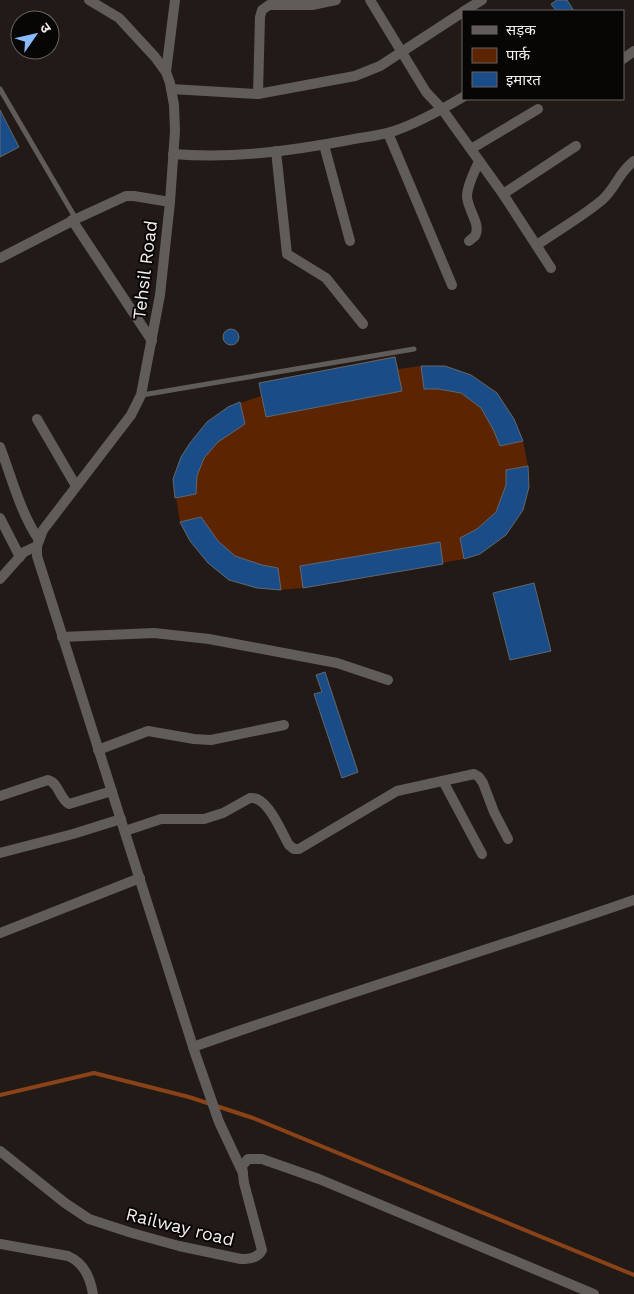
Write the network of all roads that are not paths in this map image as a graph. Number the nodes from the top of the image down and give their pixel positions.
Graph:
1 (89, 0) edge
2 (174, 0) edge
3 (336, 0) edge
4 (482, 0) edge
5 (373, 1) edge
6 (466, 10) edge
7 (462, 13) edge
8 (402, 50) junction
9 (166, 72) junction
10 (171, 89) junction
11 (0, 90) edge
12 (258, 94) junction
13 (462, 98) edge
14 (442, 109) junction
15 (538, 109) dead end
16 (388, 133) junction
17 (324, 145) junction
18 (576, 146) dead end
19 (471, 149) junction
20 (276, 151) junction
21 (173, 154) junction
22 (479, 161) junction
23 (634, 161) edge
24 (503, 194) junction
25 (170, 202) junction
26 (74, 220) junction
27 (350, 241) dead end
28 (469, 241) dead end
29 (537, 245) junction
30 (0, 258) edge
31 (551, 268) dead end
32 (452, 285) dead end
33 (363, 324) dead end
34 (152, 341) junction
35 (414, 349) dead end
36 (141, 395) junction
37 (37, 419) dead end
38 (0, 447) edge
39 (76, 486) junction
40 (0, 518) edge
41 (38, 543) junction
42 (20, 557) junction
43 (0, 579) edge
44 (62, 637) junction
45 (388, 680) dead end
46 (284, 725) dead end
47 (98, 750) junction
48 (443, 781) junction
49 (112, 791) junction
50 (0, 796) edge
51 (121, 820) junction
52 (124, 831) junction
53 (508, 839) dead end
54 (0, 853) edge
55 (482, 854) dead end
56 (140, 878) junction
57 (634, 900) edge
58 (0, 933) edge
59 (194, 1050) junction
60 (0, 1151) edge
61 (242, 1173) junction
62 (0, 1244) edge
63 (93, 1294) edge
64 (594, 1294) edge

1 - 9 street, Tehsil Road
2 - 9 street
3 - 12 street
4 - 6 street
5 - 8 street
7 - 8 street
8 - 12 street
8 - 14 street
9 - 10 street, Tehsil Road
10 - 12 street
10 - 21 street, Tehsil Road
11 - 26 lane
13 - 14 street
14 - 16 street
14 - 19 street
15 - 19 street
16 - 17 street
16 - 32 street
17 - 20 street
17 - 27 street
18 - 24 street
19 - 22 street
20 - 21 street
20 - 33 street
21 - 25 street, Tehsil Road
22 - 24 street
22 - 28 street
23 - 29 street
24 - 29 street
25 - 26 street
25 - 34 street, Tehsil Road
26 - 30 street
26 - 34 street
29 - 31 street
34 - 36 street, Tehsil Road
35 - 36 lane
36 - 39 street, Tehsil Road
37 - 39 street
38 - 41 street
39 - 41 street, Tehsil Road
40 - 42 street
41 - 42 street
41 - 44 street
42 - 43 street
44 - 45 street
44 - 47 street
46 - 47 street
47 - 49 street
48 - 52 street
48 - 53 street
48 - 55 street
49 - 50 street
49 - 51 street
51 - 52 street
51 - 54 street
52 - 56 street
56 - 58 street
56 - 59 street
57 - 59 street
59 - 61 street
60 - 61 street, Railway road
61 - 64 street
62 - 63 street

